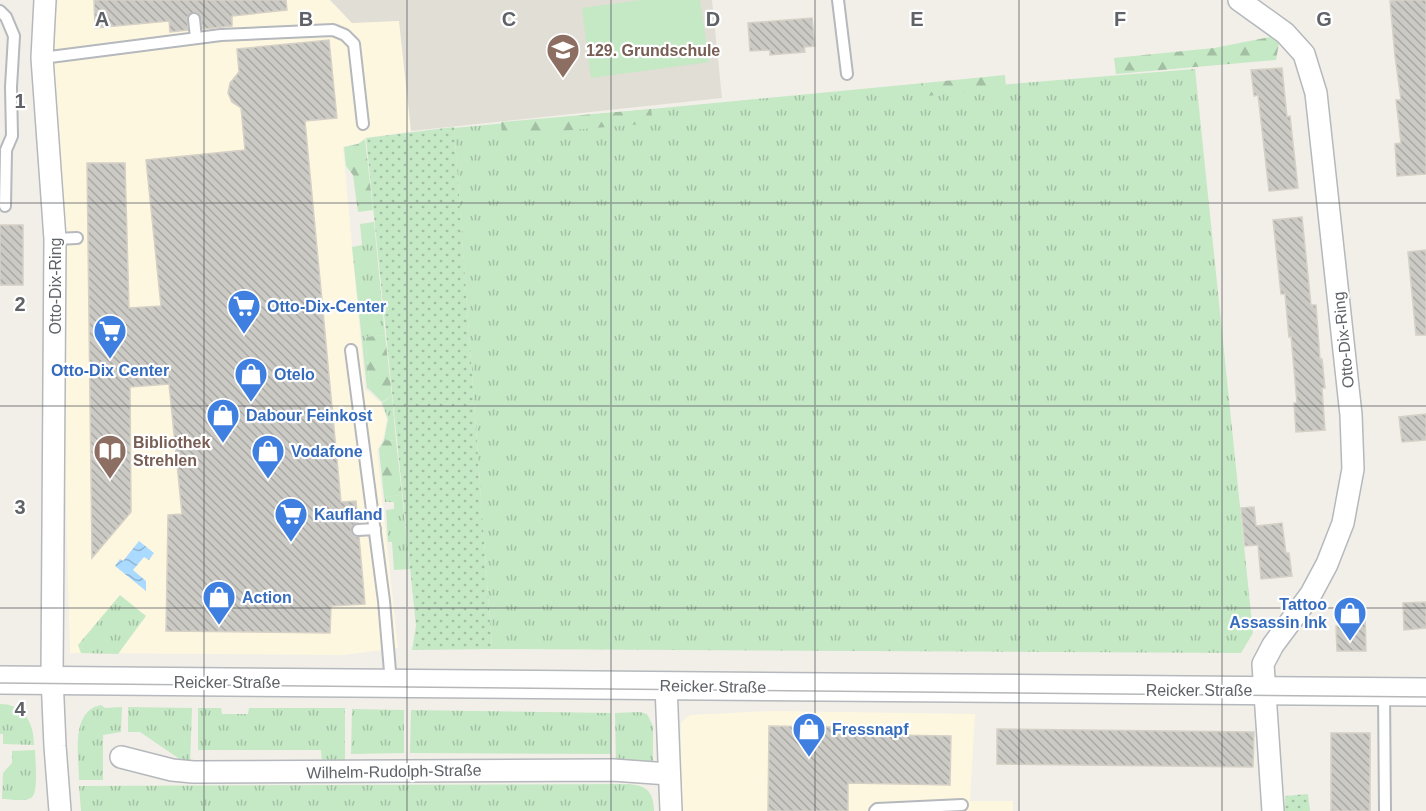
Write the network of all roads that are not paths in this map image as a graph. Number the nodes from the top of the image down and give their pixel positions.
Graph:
1 (45, 0) edge
2 (838, 0) edge
3 (1239, 0) edge
4 (0, 11) edge
5 (194, 19) dead end
6 (196, 38) junction
7 (42, 58) junction
8 (847, 74) dead end
9 (363, 124) dead end
10 (5, 206) dead end
11 (77, 238) dead end
12 (55, 239) junction
13 (351, 350) dead end
14 (375, 529) junction
15 (358, 530) dead end
16 (0, 680) edge
17 (52, 681) junction
18 (391, 683) junction
19 (666, 685) junction
20 (1265, 690) junction
21 (1384, 691) junction
22 (1426, 692) edge
23 (121, 757) dead end
24 (669, 774) junction
25 (962, 805) dead end
26 (60, 811) edge
27 (671, 811) edge
28 (875, 811) edge
29 (1272, 811) edge
30 (1384, 811) edge

1 - 7 street, Otto-Dix-Ring
2 - 8 lane
3 - 20 street, Otto-Dix-Ring
4 - 10 lane
5 - 6 lane
6 - 7 lane
6 - 9 lane
7 - 12 street, Otto-Dix-Ring
11 - 12 lane
12 - 17 street, Otto-Dix-Ring
13 - 14 lane
14 - 15 lane
14 - 18 lane
16 - 17 street, Reicker Straße
17 - 18 street, Reicker Straße
17 - 26 street, Otto-Dix-Ring
18 - 19 street, Reicker Straße
19 - 20 street, Reicker Straße
19 - 24 street
20 - 21 street, Reicker Straße
20 - 29 street, Otto-Dix-Ring
21 - 22 street, Reicker Straße
21 - 30 lane
23 - 24 street, Wilhelm-Rudolph-Straße
24 - 27 street
25 - 28 lane

